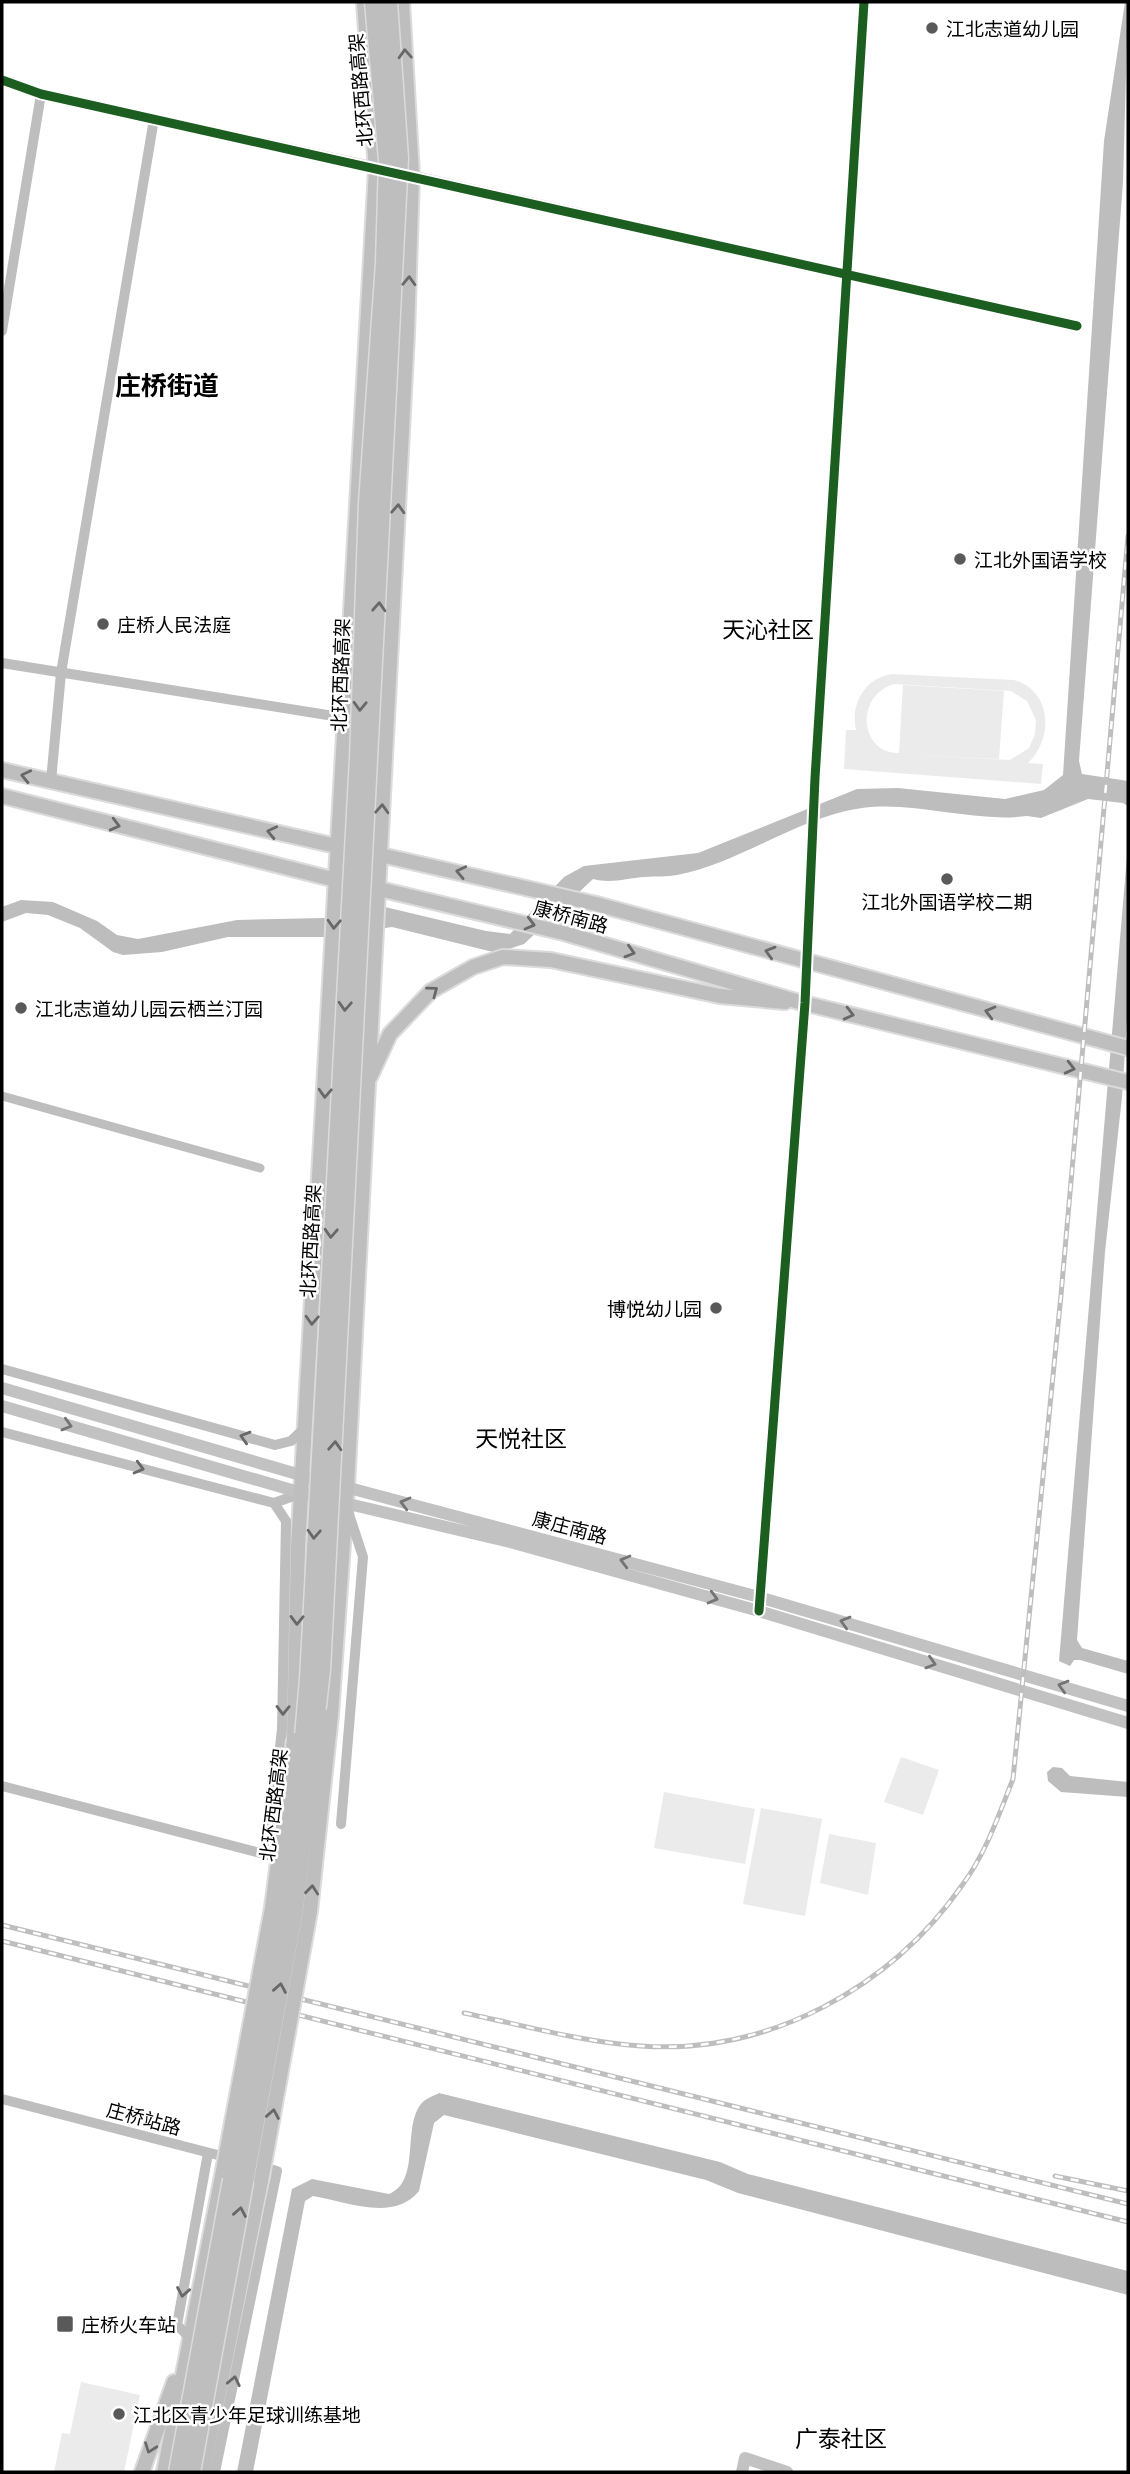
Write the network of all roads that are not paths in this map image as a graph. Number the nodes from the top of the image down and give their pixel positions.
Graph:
1 (364, 2) edge
2 (373, 2) edge
3 (389, 2) edge
4 (402, 2) edge
5 (864, 2) edge
6 (2, 80) edge
7 (41, 94) junction
8 (154, 119) junction
9 (376, 167) junction
10 (412, 175) junction
11 (846, 274) junction
12 (1077, 326) dead end
13 (2, 331) edge
14 (2, 663) edge
15 (61, 673) junction
16 (345, 718) junction
17 (2, 770) edge
18 (51, 781) junction
19 (2, 796) edge
20 (338, 847) junction
21 (379, 854) junction
22 (337, 881) junction
23 (377, 895) junction
24 (805, 962) junction
25 (802, 1002) junction
26 (1128, 1048) edge
27 (1128, 1082) edge
28 (367, 1085) junction
29 (2, 1096) edge
30 (260, 1168) dead end
31 (2, 1369) edge
32 (2, 1388) edge
33 (2, 1406) edge
34 (306, 1427) junction
35 (2, 1432) edge
36 (304, 1476) junction
37 (346, 1488) junction
38 (302, 1493) junction
39 (274, 1503) junction
40 (345, 1503) junction
41 (760, 1597) junction
42 (759, 1611) junction
43 (1128, 1706) edge
44 (1128, 1723) edge
45 (2, 1786) edge
46 (341, 1824) dead end
47 (2, 2099) edge
48 (208, 2152) junction
49 (190, 2338) junction
50 (761, 2468) edge
51 (142, 2472) edge
52 (164, 2472) edge
53 (177, 2472) edge
54 (192, 2472) edge
55 (203, 2472) edge
56 (215, 2472) edge
57 (742, 2472) edge
58 (787, 2472) edge

1 - 9 main road
2 -> 53 highway, 北环西路高架, bridge
54 -> 3 highway, 北环西路高架, bridge
10 -> 4 main road
5 - 11 street
6 - 7 street
7 - 8 street
7 - 13 street
8 - 9 street
8 - 15 street
9 - 10 street
9 - 16 main road
10 - 11 street
21 -> 10 main road
11 - 12 street
11 - 24 street
14 - 15 street
15 - 16 street
15 - 18 street
16 - 20 main road
18 -> 17 main road, 康桥南路
20 -> 18 main road, 康桥南路
19 -> 22 main road, 康桥南路
20 - 21 main road, 康桥南路
20 - 22 main road
21 - 23 main road
24 -> 21 main road, 康桥南路
22 - 23 main road, 康桥南路
22 -> 34 main road
23 -> 25 main road, 康桥南路
23 - 28 main road
24 - 25 street
26 -> 24 main road, 康桥南路
25 -> 27 main road, 康桥南路
28 -> 25 main road
25 - 41 street
28 - 37 main road
29 - 30 street
34 -> 31 street
32 - 36 main road, 康庄南路
33 -> 38 main road, 康庄南路
34 - 36 main road
35 -> 39 street
36 - 37 main road, 康庄南路
36 - 38 main road
37 - 40 main road
41 -> 37 main road, 康庄南路
38 - 39 street
38 - 40 main road, 康庄南路
38 -> 49 main road, bridge
39 -> 45 street
40 -> 42 main road, 康庄南路
40 - 46 street
55 -> 40 main road, bridge
41 - 42 street
43 -> 41 main road, 康庄南路
42 -> 44 main road, 康庄南路
47 - 48 street, 庄桥站路
48 -> 49 street
56 -> 48 street, 庄桥站路
49 -> 51 main road
49 - 52 main road
50 - 57 main road
50 - 58 main road

